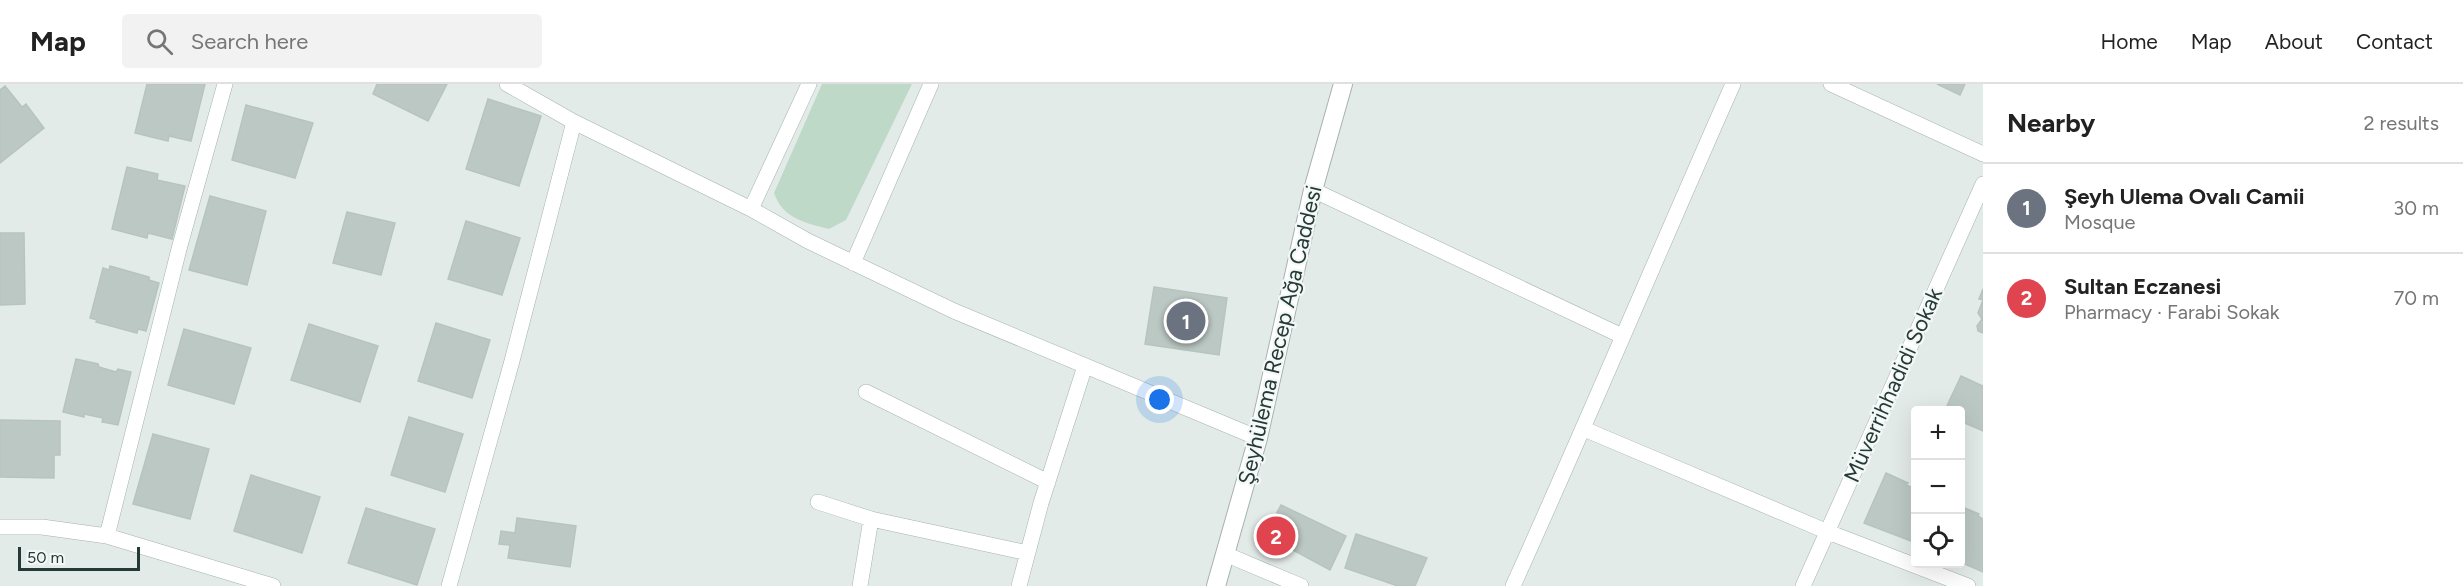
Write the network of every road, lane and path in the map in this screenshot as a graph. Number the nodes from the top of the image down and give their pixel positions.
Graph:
1 (225, 84) edge
2 (507, 84) edge
3 (809, 84) edge
4 (931, 84) edge
5 (1343, 84) edge
6 (1733, 84) edge
7 (1831, 84) edge
8 (574, 122) junction
9 (1983, 154) edge
10 (1983, 184) edge
11 (1313, 190) junction
12 (751, 209) junction
13 (853, 263) junction
14 (1622, 336) junction
15 (1085, 366) junction
16 (866, 392) dead end
17 (1584, 429) junction
18 (1258, 438) junction
19 (1048, 482) junction
20 (818, 502) dead end
21 (871, 519) junction
22 (0, 527) edge
23 (1828, 532) junction
24 (107, 536) junction
25 (1028, 553) junction
26 (1225, 554) junction
27 (273, 586) edge
28 (449, 586) edge
29 (860, 586) edge
30 (1019, 586) edge
31 (1216, 586) edge
32 (1301, 586) edge
33 (1513, 586) edge
34 (1803, 586) edge
35 (1968, 586) edge

1 - 24 street
2 - 8 street
3 - 12 street
4 - 13 street
5 - 11 street, Şeyhülema Recep Ağa Caddesi
6 - 14 street
7 - 9 street
8 - 12 street
8 - 28 street
10 - 23 street, Müverrihhadidi Sokak
11 - 14 street
11 - 18 street, Şeyhülema Recep Ağa Caddesi
12 - 13 street
13 - 15 street
14 - 17 street
15 - 18 street
15 - 19 street
16 - 19 street
17 - 23 street
17 - 33 street
18 - 26 street, Şeyhülema Recep Ağa Caddesi
19 - 25 street
20 - 21 street
21 - 25 street
21 - 29 street
22 - 24 street
23 - 34 street, Müverrihhadidi Sokak
23 - 35 street
24 - 27 street
25 - 30 street
26 - 31 street, Şeyhülema Recep Ağa Caddesi
26 - 32 street

